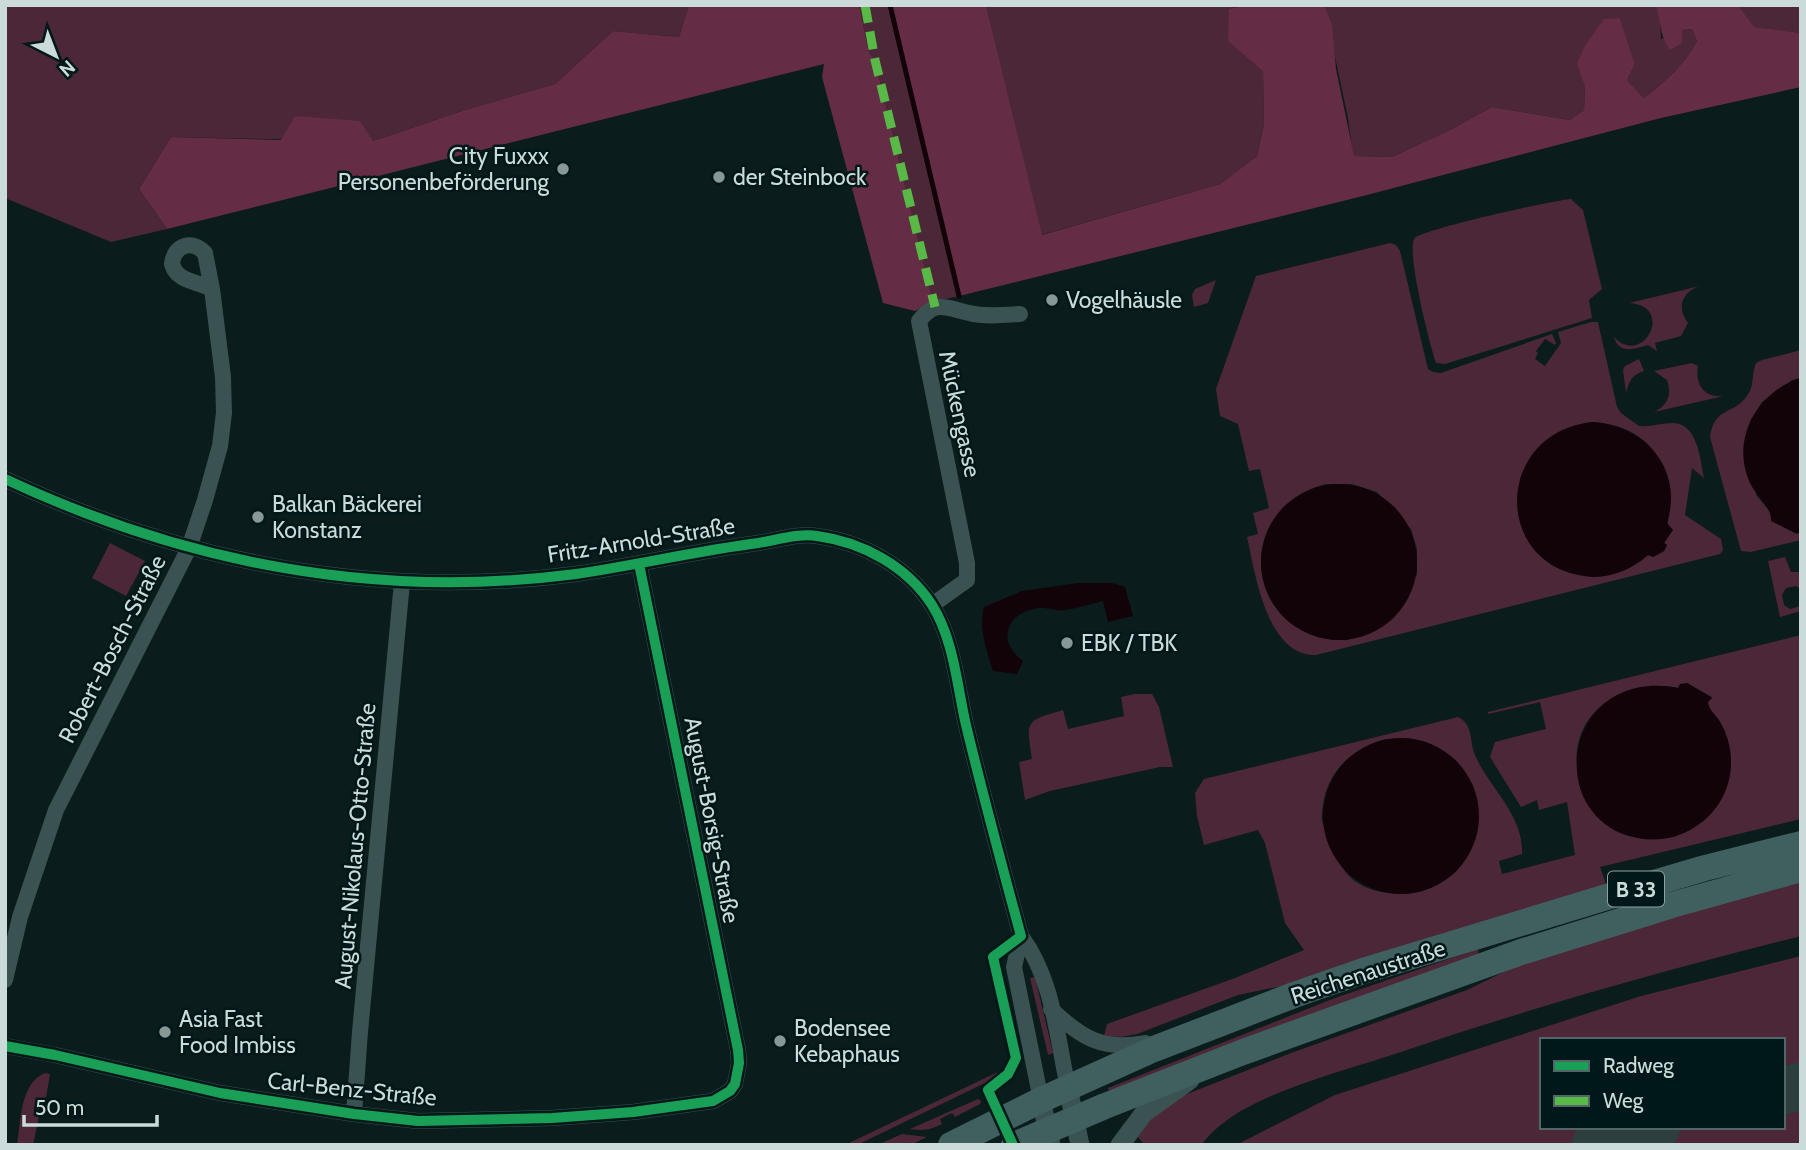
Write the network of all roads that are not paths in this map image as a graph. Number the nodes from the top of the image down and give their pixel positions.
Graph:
1 (212, 289) dead end
2 (1020, 314) dead end
3 (5, 479) edge
4 (189, 548) junction
5 (639, 564) junction
6 (402, 582) junction
7 (932, 605) junction
8 (1801, 844) edge
9 (1801, 869) edge
10 (1021, 936) junction
11 (5, 980) edge
12 (1052, 1009) junction
13 (5, 1046) edge
14 (1154, 1049) junction
15 (1211, 1065) junction
16 (735, 1084) joint
17 (1068, 1088) junction
18 (1041, 1100) junction
19 (354, 1114) junction
20 (1077, 1132) edge
21 (1049, 1137) edge
22 (951, 1145) edge
23 (1014, 1145) edge
24 (1120, 1145) edge

1 - 4 street, Robert-Bosch-Straße
2 - 7 street, Mückengasse
3 - 4 street, Fritz-Arnold-Straße
4 - 6 street, Fritz-Arnold-Straße
4 - 11 street, Robert-Bosch-Straße
5 - 6 street, Fritz-Arnold-Straße
5 - 7 street, Fritz-Arnold-Straße
5 - 16 street, August-Borsig-Straße
6 - 19 street, August-Nikolaus-Otto-Straße
7 - 10 street, Fritz-Arnold-Straße
8 - 14 main road, Reichenaustraße / B 33
9 - 15 main road, Reichenaustraße / B 33
10 - 12 street, Fritz-Arnold-Straße
10 - 18 street, Fritz-Arnold-Straße
12 - 14 street
12 - 17 street, Fritz-Arnold-Straße
13 - 19 street, Carl-Benz-Straße
14 - 17 main road, Reichenaustraße / B 33
15 - 20 main road, Reichenaustraße / B 33
15 - 24 street
16 - 19 street, Carl-Benz-Straße
17 - 18 main road, Reichenaustraße / B 33
17 - 20 street
18 - 21 street
18 - 22 main road, Reichenaustraße / B 33
20 - 21 main road, Reichenaustraße / B 33
21 - 23 main road, Reichenaustraße / B 33

